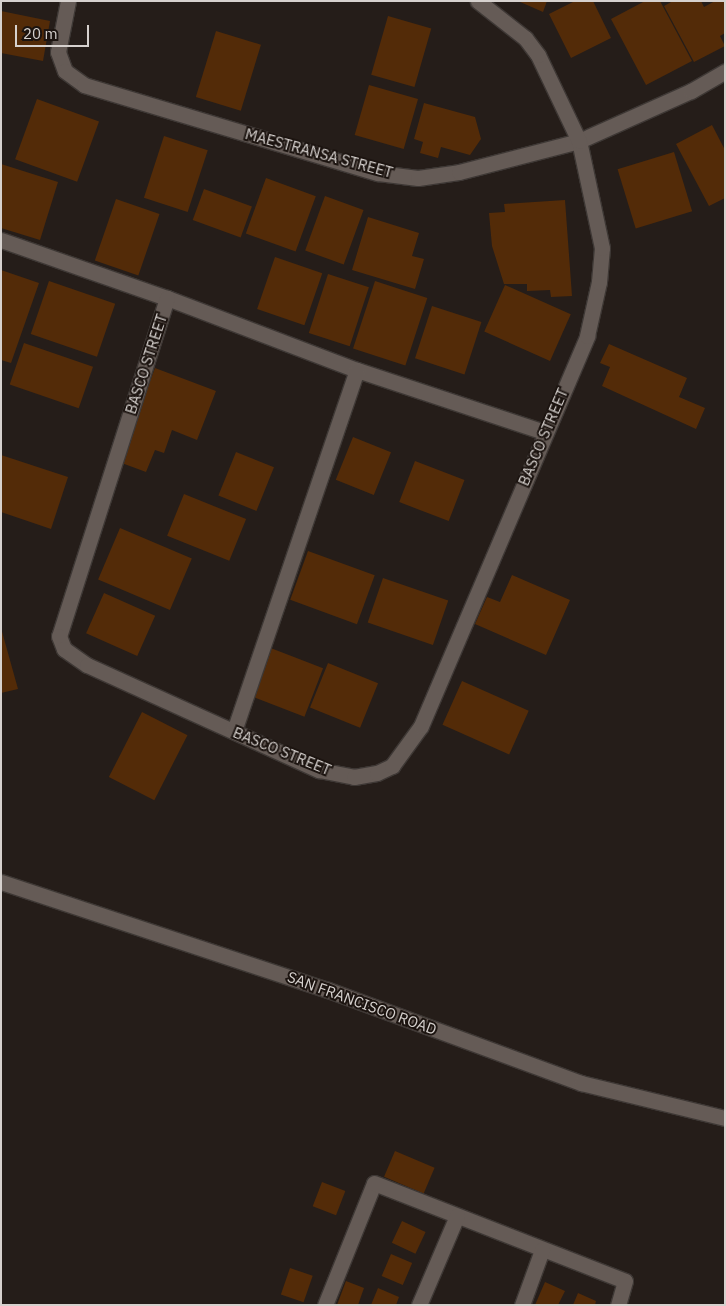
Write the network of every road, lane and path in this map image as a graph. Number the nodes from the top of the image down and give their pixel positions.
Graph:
1 (68, 1) edge
2 (478, 1) edge
3 (725, 71) edge
4 (579, 141) junction
5 (1, 240) edge
6 (167, 298) junction
7 (358, 370) junction
8 (545, 432) junction
9 (234, 732) junction
10 (1, 882) edge
11 (725, 1118) edge
12 (457, 1216) junction
13 (542, 1250) junction
14 (325, 1305) edge
15 (419, 1305) edge
16 (522, 1305) edge
17 (618, 1305) edge

1 - 4 street, MAESTRANSA STREET
2 - 4 street, BASCO STREET
3 - 4 street, MAESTRANSA STREET
4 - 8 street, BASCO STREET
5 - 6 street
6 - 7 street
6 - 9 street, BASCO STREET
7 - 8 street
7 - 9 street
8 - 9 street, BASCO STREET
10 - 11 street, SAN FRANCISCO ROAD
12 - 13 street
12 - 14 street
12 - 15 street
13 - 16 street
13 - 17 street

